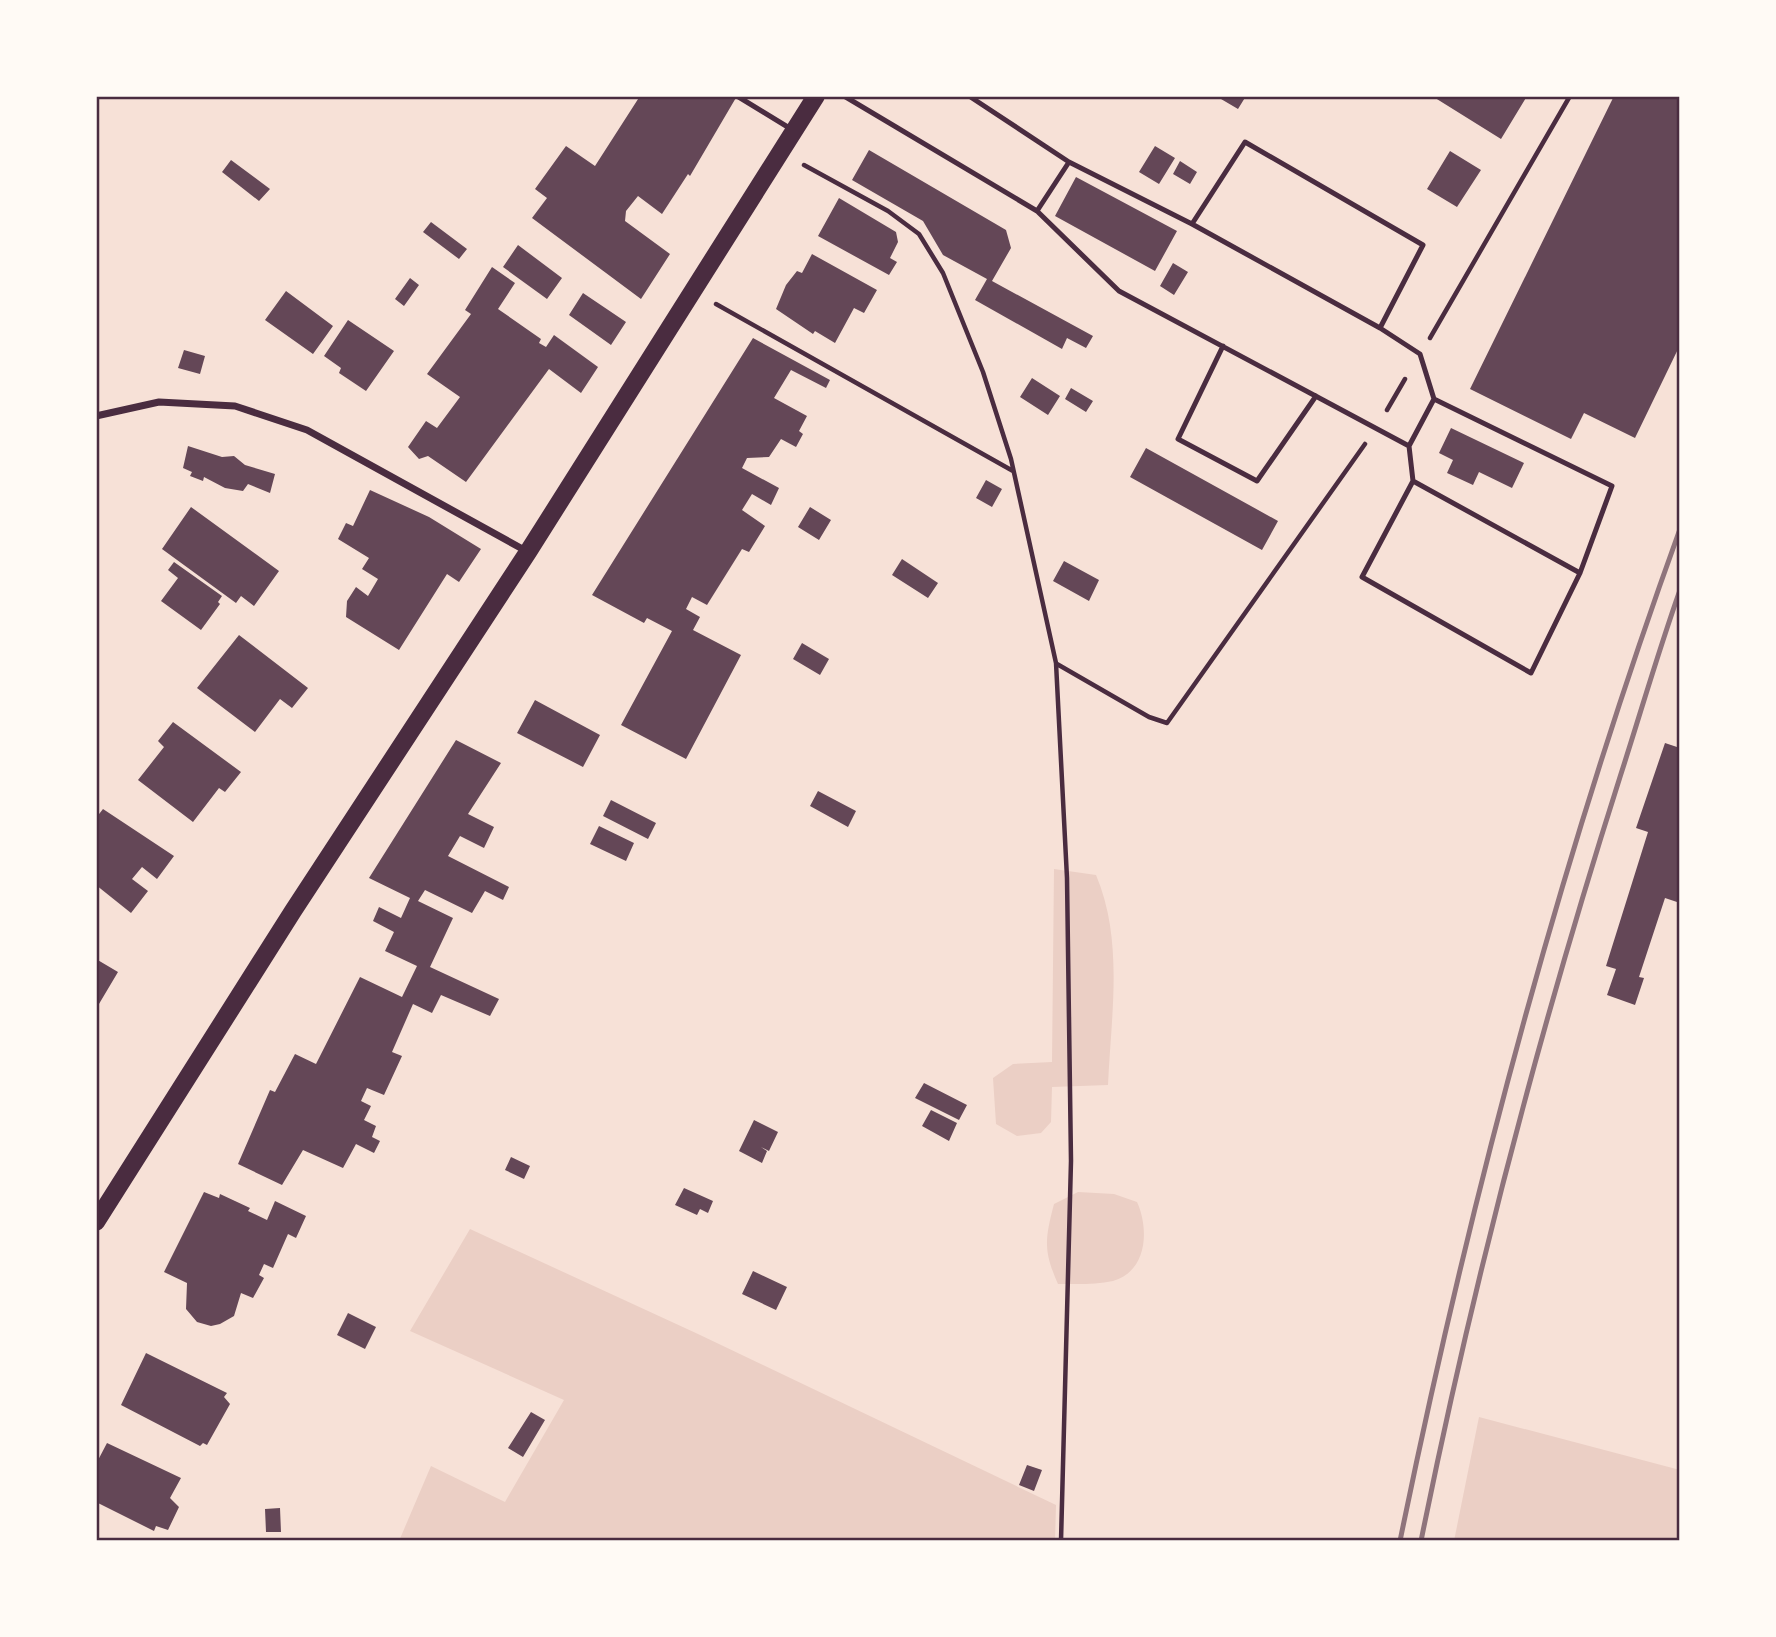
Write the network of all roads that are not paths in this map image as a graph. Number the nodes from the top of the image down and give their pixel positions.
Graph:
1 (737, 96) edge
2 (816, 96) edge
3 (844, 96) edge
4 (969, 96) edge
5 (795, 131) junction
6 (1069, 162) junction
7 (1037, 211) junction
8 (1192, 224) junction
9 (1380, 328) junction
10 (1223, 346) junction
11 (1316, 396) junction
12 (1434, 399) junction
13 (96, 416) edge
14 (1409, 446) junction
15 (1413, 481) junction
16 (528, 552) junction
17 (1580, 573) junction
18 (96, 1222) edge

1 - 5 lane
2 - 5 main road
3 - 7 lane
4 - 6 lane
5 - 16 main road
6 - 7 lane
6 - 8 lane
7 - 10 lane
8 - 9 lane
8 - 9 lane
9 - 12 lane
10 - 11 lane
10 - 11 lane
11 - 14 lane
12 - 14 lane
12 - 17 lane
13 - 16 street
14 - 15 lane
15 - 17 lane
15 - 17 lane
16 - 18 main road

